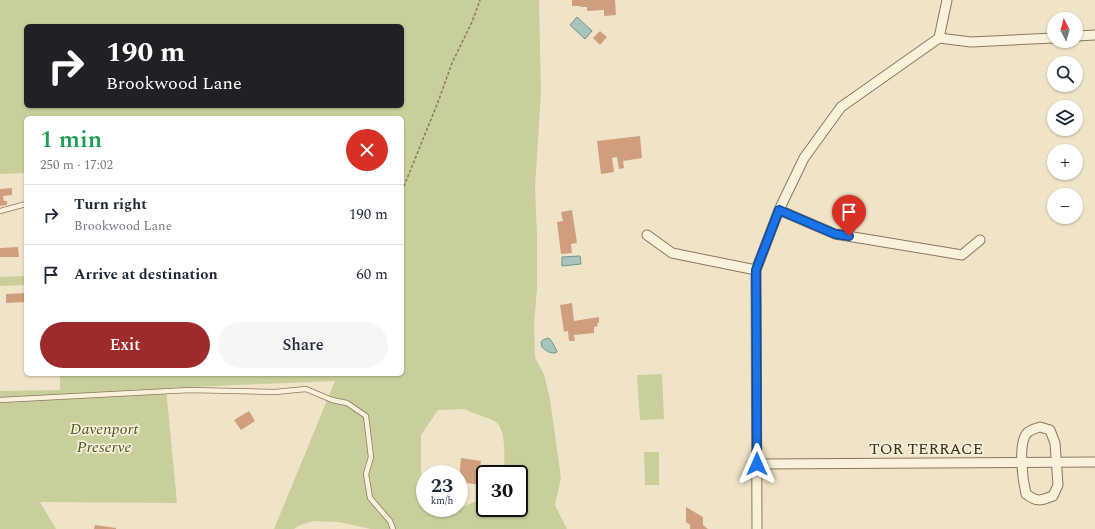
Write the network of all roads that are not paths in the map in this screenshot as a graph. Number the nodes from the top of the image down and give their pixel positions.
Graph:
1 (947, 0) edge
2 (1083, 36) edge
3 (1095, 36) edge
4 (939, 38) junction
5 (1047, 38) edge
6 (24, 205) edge
7 (779, 210) junction
8 (0, 211) edge
9 (647, 235) dead end
10 (980, 240) dead end
11 (756, 270) junction
12 (0, 400) edge
13 (1095, 462) edge
14 (1022, 463) junction
15 (1056, 463) junction
16 (757, 464) junction
17 (393, 529) edge
18 (757, 529) edge

1 - 4 street
2 - 3 street
4 - 5 street
4 - 7 street
6 - 8 lane
7 - 10 street
7 - 11 street
9 - 11 street
11 - 16 street
12 - 17 lane
13 - 15 street, TOR TERRACE
14 - 15 street, TOR TERRACE
14 - 15 street
14 - 15 street
14 - 16 street, TOR TERRACE
16 - 18 street

